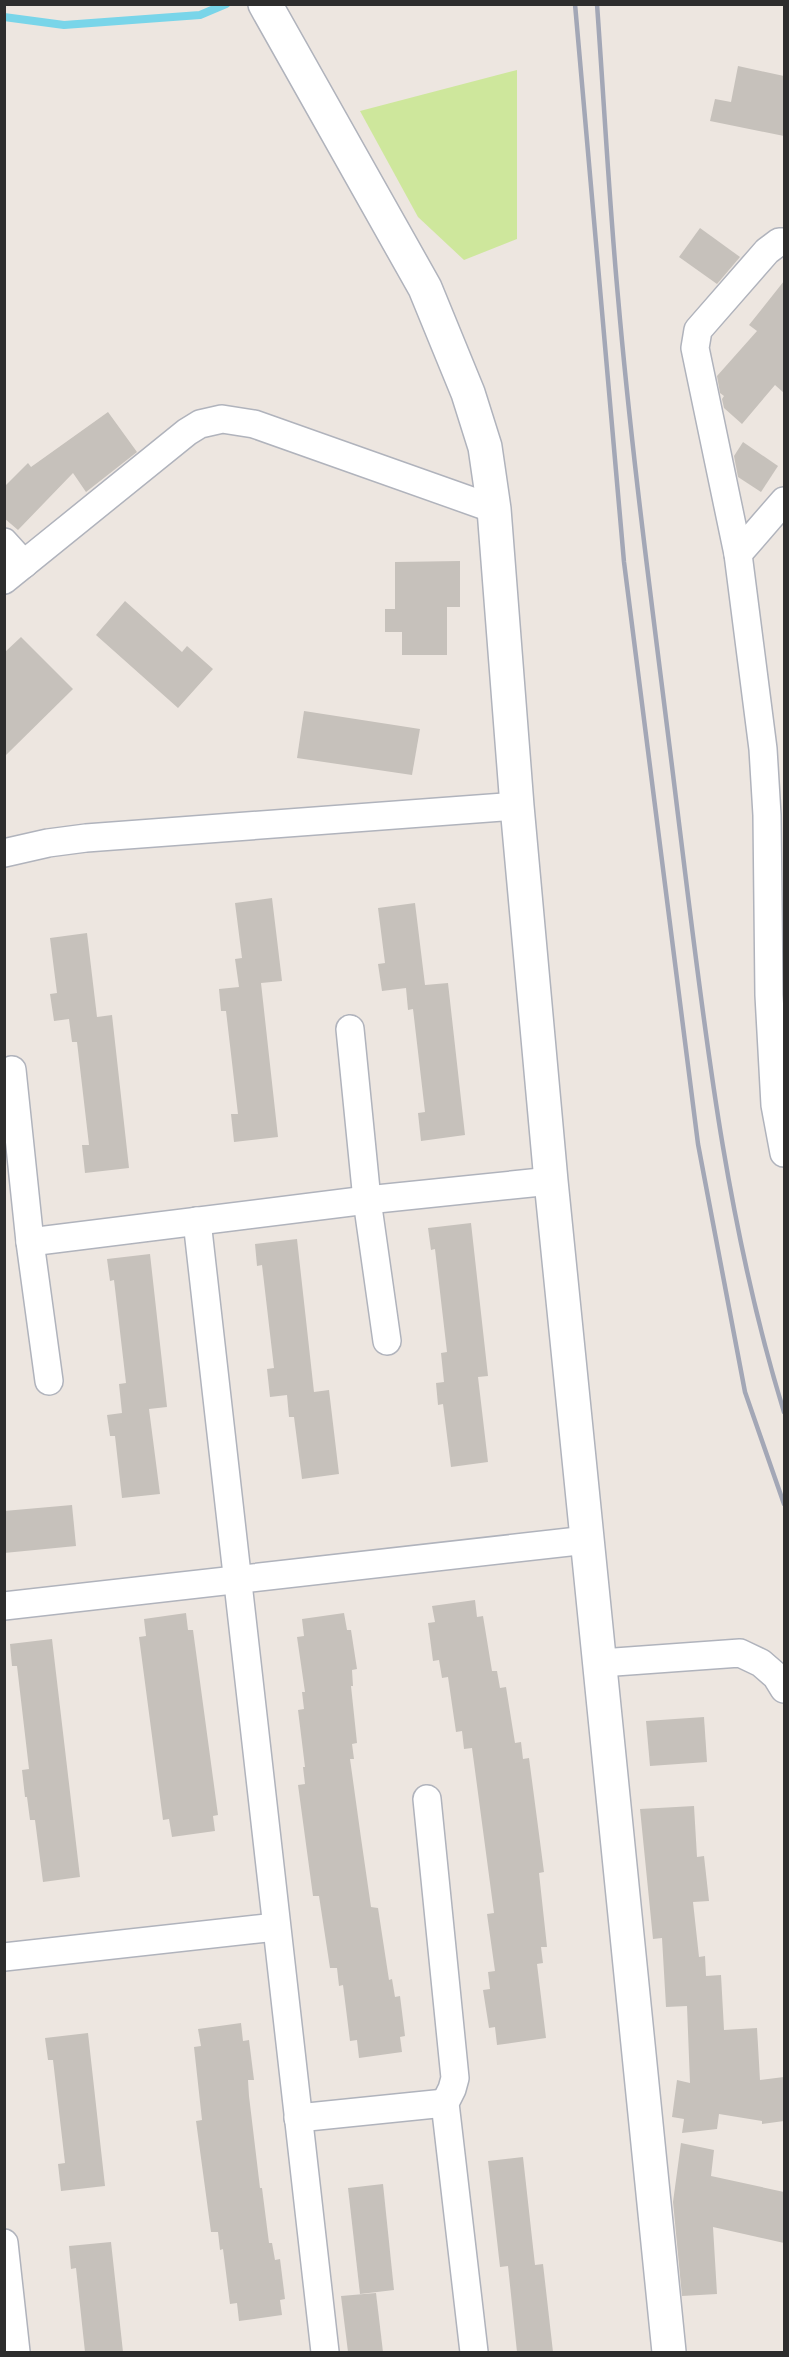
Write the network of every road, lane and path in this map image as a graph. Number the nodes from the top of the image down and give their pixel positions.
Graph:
1 (265, 4) edge
2 (784, 242) edge
3 (784, 501) edge
4 (494, 509) junction
5 (4, 542) edge
6 (738, 554) junction
7 (14, 572) edge
8 (517, 806) junction
9 (4, 853) edge
10 (350, 1029) dead end
11 (12, 1070) dead end
12 (780, 1099) edge
13 (784, 1153) edge
14 (551, 1181) junction
15 (366, 1200) junction
16 (197, 1221) junction
17 (30, 1242) junction
18 (387, 1341) dead end
19 (49, 1381) dead end
20 (587, 1540) junction
21 (236, 1579) junction
22 (4, 1606) edge
23 (601, 1663) junction
24 (784, 1689) edge
25 (428, 1799) dead end
26 (276, 1927) junction
27 (4, 1957) edge
28 (445, 2103) junction
29 (298, 2118) junction
30 (4, 2243) edge
31 (16, 2352) edge
32 (325, 2352) edge
33 (474, 2352) edge
34 (669, 2352) edge

1 - 4 main road
2 - 6 street
3 - 6 street
4 - 7 street
4 - 8 main road
5 - 7 street
6 - 12 street
8 - 9 street
8 - 14 main road
10 - 15 street
11 - 17 street
12 - 13 street
14 - 15 street
14 - 20 main road
15 - 16 street
15 - 18 street
16 - 17 street
16 - 21 street
17 - 19 street
20 - 21 street
20 - 23 main road
21 - 22 street
21 - 26 street
23 - 24 street
23 - 34 main road
25 - 28 street
26 - 27 street
26 - 29 street
28 - 29 street
28 - 33 street
29 - 32 street
30 - 31 street

